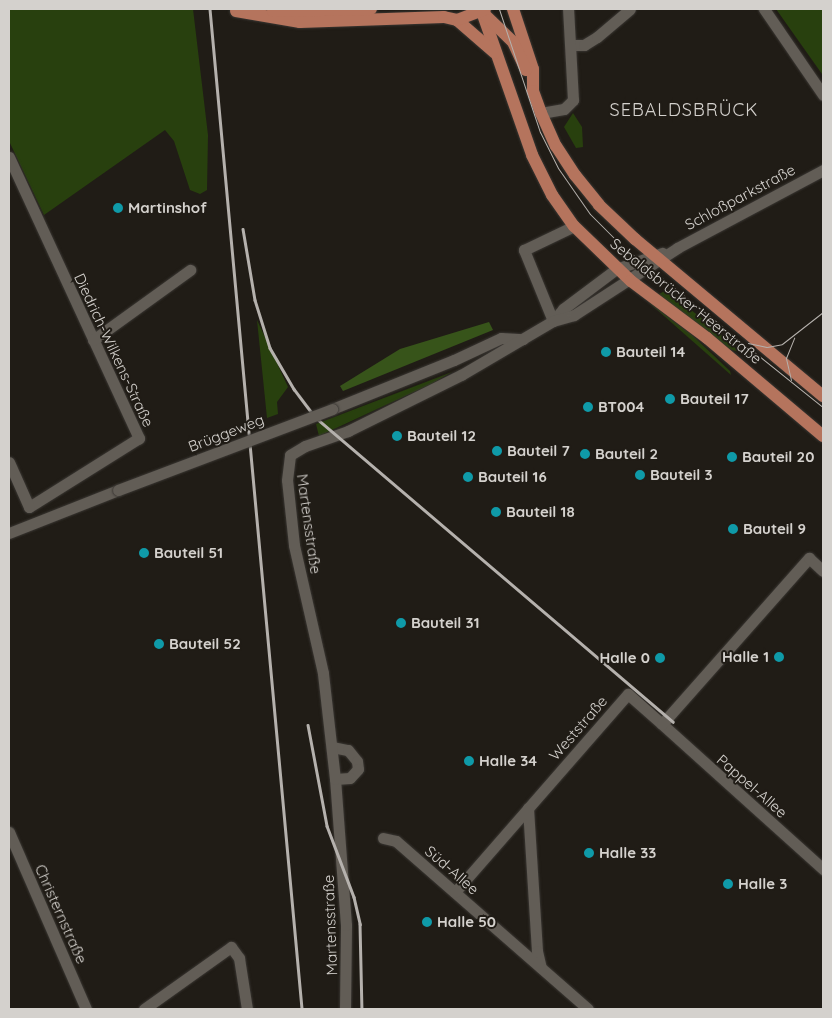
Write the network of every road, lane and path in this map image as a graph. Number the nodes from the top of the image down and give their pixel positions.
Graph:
1 (371, 9) edge
2 (514, 9) edge
3 (568, 9) edge
4 (630, 9) edge
5 (764, 9) edge
6 (480, 10) edge
7 (457, 20) junction
8 (571, 45) junction
9 (498, 57) junction
10 (533, 91) junction
11 (823, 95) edge
12 (541, 113) junction
13 (9, 157) edge
14 (823, 170) edge
15 (13, 178) edge
16 (574, 226) junction
17 (663, 256) junction
18 (616, 268) junction
19 (190, 270) dead end
20 (631, 281) junction
21 (553, 320) junction
22 (523, 339) junction
23 (93, 340) junction
24 (454, 360) junction
25 (482, 363) junction
26 (823, 396) edge
27 (823, 436) edge
28 (9, 462) edge
29 (9, 533) edge
30 (823, 571) edge
31 (662, 724) junction
32 (332, 747) junction
33 (335, 779) junction
34 (528, 808) junction
35 (9, 832) edge
36 (383, 838) dead end
37 (823, 869) edge
38 (455, 892) junction
39 (541, 968) junction
40 (86, 1009) edge
41 (144, 1009) edge
42 (247, 1009) edge
43 (345, 1009) edge
44 (588, 1009) edge

1 - 7 main road
2 - 10 main road, Sebaldsbrücker Heerstraße
3 - 8 street
4 - 8 street
5 - 11 street
6 - 7 main road
6 - 9 main road, Sebaldsbrücker Heerstraße
6 - 10 main road
7 - 9 main road
8 - 12 street
9 - 16 main road, Sebaldsbrücker Heerstraße
10 - 12 main road, Sebaldsbrücker Heerstraße
12 - 17 main road, Sebaldsbrücker Heerstraße
13 - 15 street, Diedrich-Wilkens-Straße
14 - 17 street, Schloßparkstraße
15 - 23 street, Diedrich-Wilkens-Straße
16 - 18 main road, Sebaldsbrücker Heerstraße
16 - 21 street
17 - 18 street
17 - 20 street
17 - 26 main road, Sebaldsbrücker Heerstraße
18 - 20 main road, Sebaldsbrücker Heerstraße
18 - 21 street
19 - 23 street
20 - 21 street
20 - 27 main road, Sebaldsbrücker Heerstraße
21 - 22 street
22 - 24 street, Brüggeweg
22 - 25 street
23 - 28 street, Diedrich-Wilkens-Straße
24 - 25 street, Brüggeweg
24 - 29 street, Brüggeweg, bridge
25 - 32 street, Martensstraße
30 - 31 street
31 - 34 street, Weststraße
31 - 37 street, Pappel-Allee
32 - 33 street, Martensstraße
32 - 33 street
33 - 43 street, Martensstraße
34 - 38 street, Weststraße
34 - 39 street
35 - 40 street, Christernstraße
36 - 38 street, Süd-Allee
38 - 39 street, Süd-Allee
39 - 44 street, Süd-Allee
41 - 42 street

